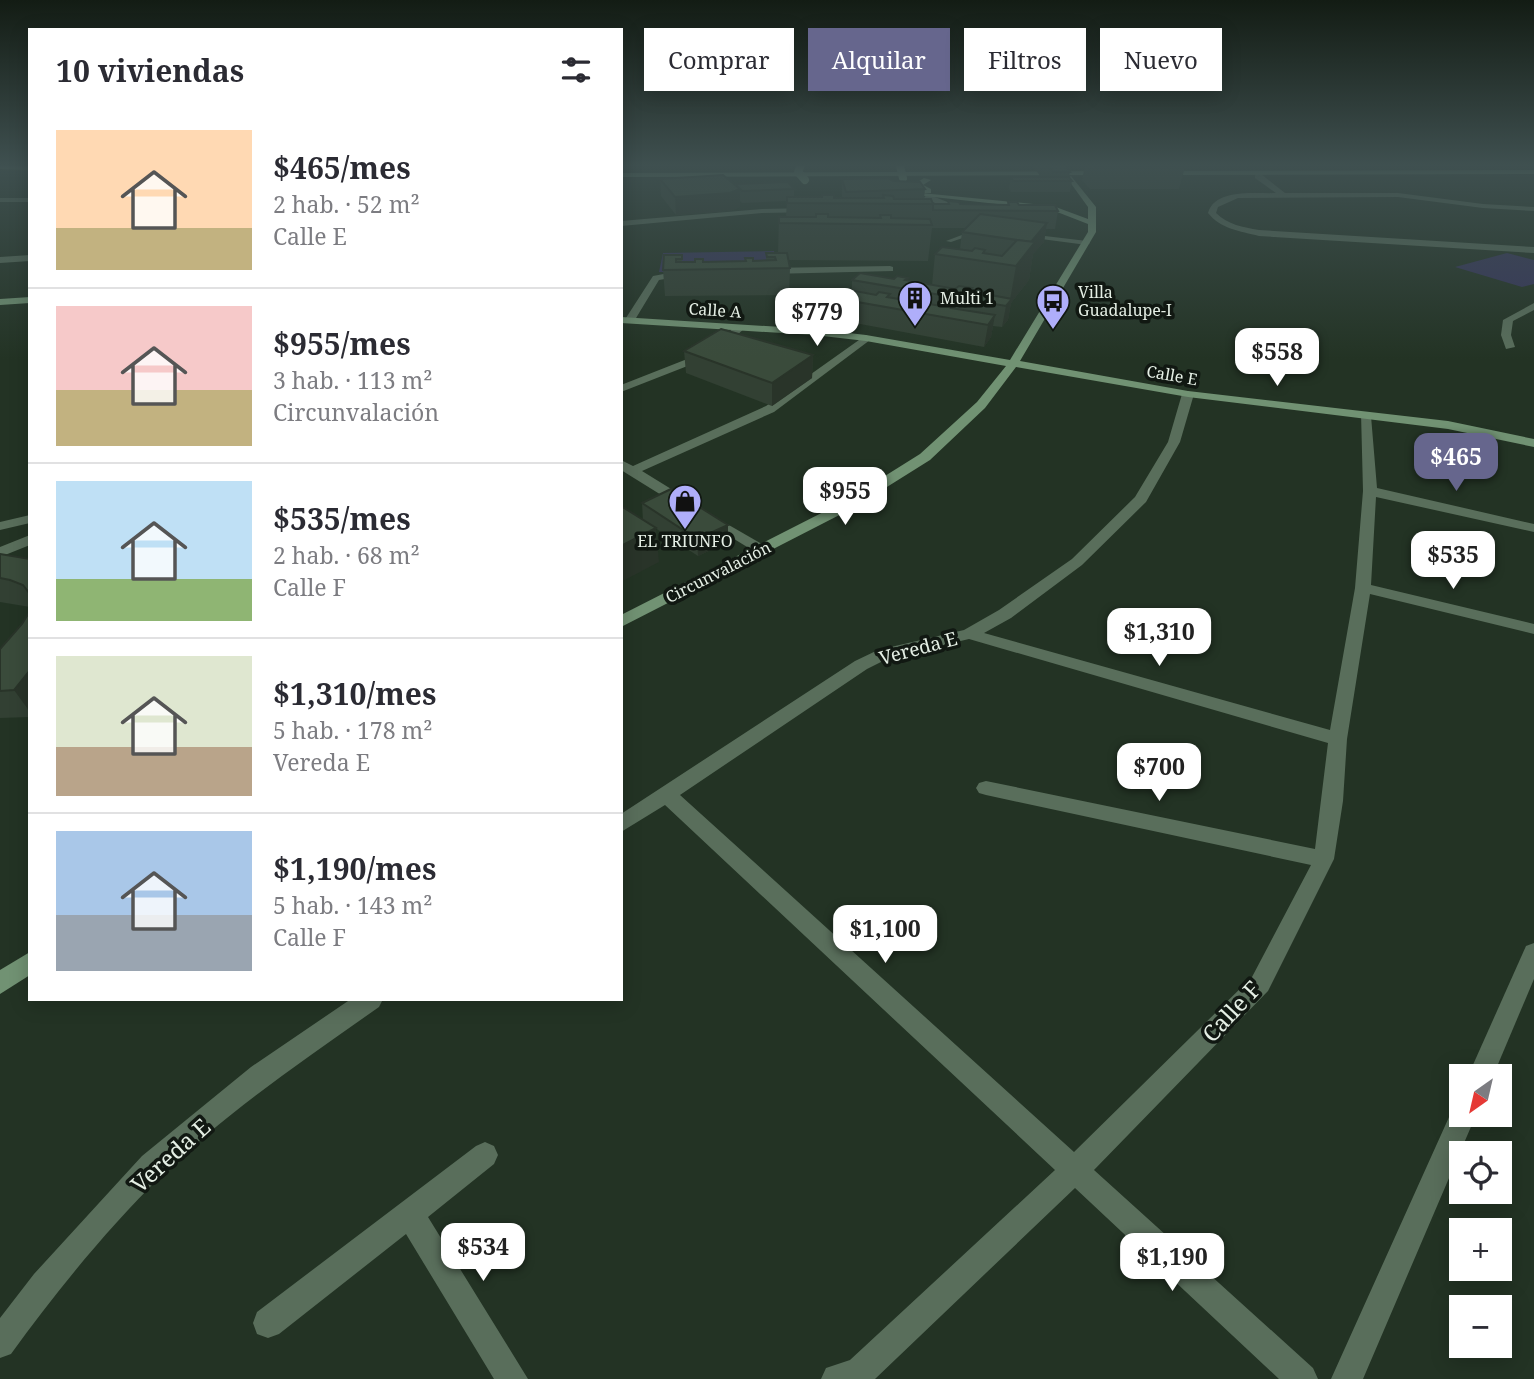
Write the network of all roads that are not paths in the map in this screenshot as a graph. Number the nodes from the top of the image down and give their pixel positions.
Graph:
1 (1090, 229) edge
2 (1241, 229) edge
3 (985, 232) edge
4 (1021, 235) edge
5 (949, 241) dead end
6 (1087, 243) junction
7 (1534, 250) edge
8 (28, 258) edge
9 (0, 260) edge
10 (890, 270) dead end
11 (757, 272) edge
12 (691, 273) edge
13 (28, 300) edge
14 (0, 302) edge
15 (1534, 306) edge
16 (625, 320) edge
17 (740, 328) junction
18 (866, 338) junction
19 (1510, 347) dead end
20 (1014, 362) junction
21 (623, 388) edge
22 (1188, 394) junction
23 (1365, 416) junction
24 (1534, 443) edge
25 (626, 468) edge
26 (1370, 491) junction
27 (28, 519) edge
28 (0, 526) edge
29 (1534, 528) edge
30 (28, 540) edge
31 (762, 550) junction
32 (0, 553) edge
33 (1363, 589) junction
34 (623, 621) edge
35 (1534, 629) edge
36 (969, 634) junction
37 (1338, 739) junction
38 (986, 788) dead end
39 (665, 793) junction
40 (623, 823) edge
41 (1324, 859) junction
42 (1534, 953) edge
43 (28, 962) edge
44 (0, 983) edge
45 (368, 1001) edge
46 (1485, 1064) edge
47 (1458, 1127) edge
48 (485, 1155) dead end
49 (1076, 1169) junction
50 (410, 1214) junction
51 (268, 1323) dead end
52 (0, 1343) edge
53 (852, 1377) edge
54 (512, 1379) edge
55 (1302, 1379) edge
56 (1348, 1379) edge

1 - 6 main road, Circunvalación
2 - 7 street
3 - 5 lane
4 - 6 lane
6 - 20 main road, Circunvalación
8 - 9 street
10 - 11 street
12 - 16 street
13 - 14 main road
15 - 19 street
16 - 17 main road, Calle A
17 - 18 main road, Calle A
17 - 21 street
18 - 20 main road, Calle A
18 - 25 street
20 - 22 main road, Calle E
20 - 31 main road, Circunvalación
22 - 23 main road, Calle E
22 - 36 street, Vereda E
23 - 24 main road, Calle E
23 - 26 street, Calle F
25 - 31 street
26 - 29 street
26 - 33 street, Calle F
27 - 28 street
30 - 32 street
31 - 34 main road, Circunvalación
33 - 35 street
33 - 37 street, Calle F
36 - 37 street
36 - 39 street, Vereda E
37 - 41 street, Calle F
38 - 41 street
39 - 40 street, Vereda E
39 - 49 street
41 - 49 street, Calle F
42 - 46 street
43 - 44 main road
45 - 52 street, Vereda E
47 - 56 street
48 - 50 street
49 - 53 street, Calle F
49 - 55 street
50 - 51 street
50 - 54 street

